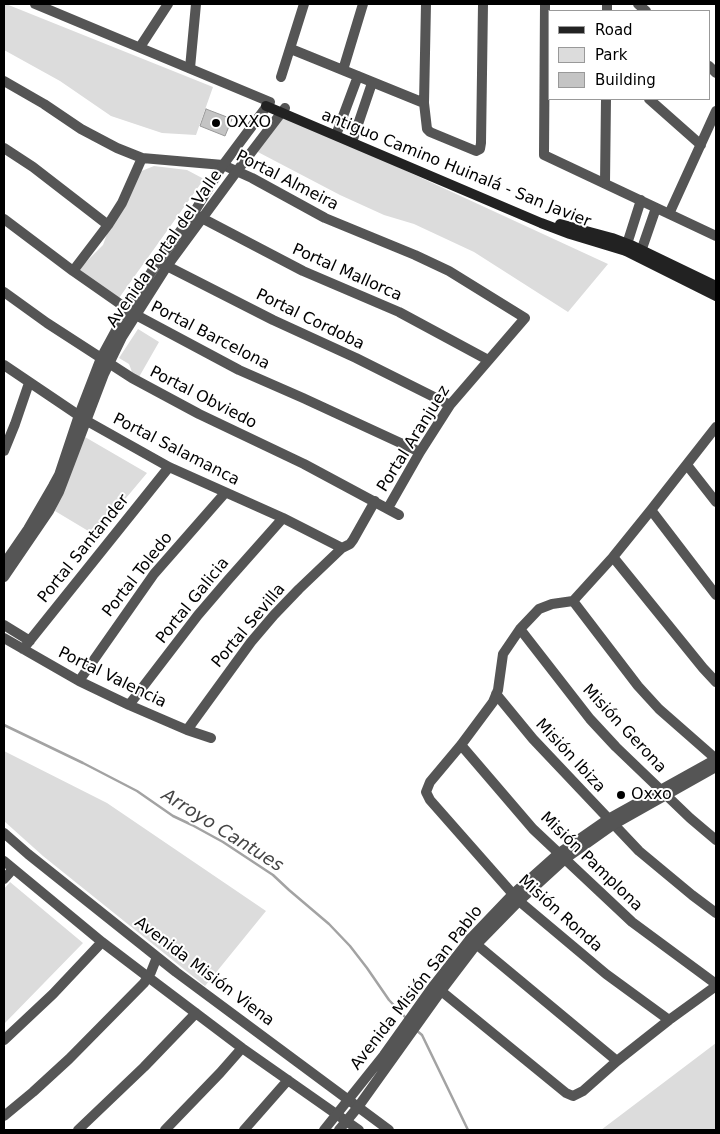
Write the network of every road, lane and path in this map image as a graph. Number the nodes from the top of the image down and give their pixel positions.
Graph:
1 (35, 4) edge
2 (168, 4) edge
3 (196, 4) edge
4 (304, 4) edge
5 (363, 4) edge
6 (426, 4) edge
7 (483, 4) edge
8 (545, 4) edge
9 (140, 47) junction
10 (291, 49) junction
11 (190, 68) junction
12 (342, 70) junction
13 (358, 76) junction
14 (281, 77) dead end
15 (4, 80) edge
16 (372, 83) junction
17 (606, 100) edge
18 (650, 100) edge
19 (424, 103) junction
20 (268, 104) junction
21 (284, 110) junction
22 (716, 111) edge
23 (337, 133) junction
24 (353, 139) junction
25 (701, 145) junction
26 (4, 148) edge
27 (142, 158) junction
28 (223, 165) junction
29 (237, 171) junction
30 (605, 183) junction
31 (641, 200) junction
32 (656, 208) junction
33 (669, 214) junction
34 (198, 216) junction
35 (4, 219) edge
36 (108, 225) junction
37 (632, 230) junction
38 (646, 236) junction
39 (716, 236) edge
40 (627, 247) junction
41 (640, 253) junction
42 (163, 264) junction
43 (73, 271) junction
44 (716, 286) edge
45 (4, 292) edge
46 (716, 296) edge
47 (132, 312) junction
48 (525, 318) joint
49 (105, 360) junction
50 (488, 360) junction
51 (4, 365) edge
52 (29, 383) junction
53 (450, 405) junction
54 (83, 418) junction
55 (716, 426) edge
56 (4, 451) edge
57 (420, 452) junction
58 (687, 465) junction
59 (169, 467) junction
60 (225, 493) junction
61 (375, 501) junction
62 (716, 502) edge
63 (388, 508) junction
64 (651, 510) junction
65 (399, 514) dead end
66 (282, 518) junction
67 (342, 548) junction
68 (613, 557) junction
69 (4, 564) edge
70 (4, 576) edge
71 (716, 595) edge
72 (573, 601) junction
73 (4, 625) edge
74 (520, 630) junction
75 (4, 638) edge
76 (30, 640) junction
77 (23, 649) junction
78 (79, 681) junction
79 (716, 682) edge
80 (496, 694) junction
81 (129, 705) junction
82 (187, 730) junction
83 (211, 738) dead end
84 (461, 745) junction
85 (716, 759) edge
86 (716, 767) edge
87 (663, 792) junction
88 (611, 822) junction
89 (4, 833) edge
90 (716, 840) edge
91 (562, 856) junction
92 (4, 861) edge
93 (13, 869) junction
94 (4, 879) edge
95 (516, 897) junction
96 (716, 913) edge
97 (102, 942) junction
98 (473, 942) junction
99 (158, 957) junction
100 (148, 977) junction
101 (716, 985) edge
102 (438, 988) junction
103 (196, 1013) junction
104 (669, 1020) junction
105 (4, 1040) edge
106 (242, 1048) junction
107 (388, 1058) junction
108 (617, 1061) junction
109 (288, 1080) junction
110 (347, 1100) junction
111 (358, 1107) junction
112 (336, 1114) junction
113 (4, 1116) edge
114 (347, 1121) junction
115 (78, 1130) edge
116 (165, 1130) edge
117 (244, 1130) edge
118 (324, 1130) edge
119 (339, 1130) edge
120 (359, 1130) edge
121 (389, 1130) edge

1 - 9 street
2 - 9 street
3 - 11 street
4 - 10 street
5 - 12 street
6 - 19 street
7 - 19 street
8 - 30 street
9 - 11 street
10 - 12 street
10 - 14 street
11 - 20 street
12 - 13 street
13 - 16 street
13 - 23 street
15 - 27 street, Portal Almeira
16 - 19 street
16 - 24 street
17 - 30 street
18 - 25 street
20 - 21 main road
20 - 28 street, Avenida Portal del Valle
21 - 23 main road
21 - 29 street, Avenida Portal del Valle
22 - 25 street
23 - 24 main road
24 - 40 main road
25 - 33 street
26 - 36 street
27 - 28 street, Portal Almeira
27 - 36 street
28 - 29 street, Portal Almeira
28 - 34 street, Avenida Portal del Valle
29 - 34 street, Avenida Portal del Valle
29 - 48 street, Portal Almeira
30 - 31 street
31 - 32 street
31 - 37 street
32 - 33 street
32 - 38 street
33 - 39 street
34 - 42 street, Avenida Portal del Valle
34 - 50 street, Portal Mallorca
35 - 43 street, Portal Barcelona
36 - 43 street
37 - 38 street
37 - 40 street
38 - 41 street
40 - 41 main road
41 - 44 main road
41 - 46 main road
42 - 47 street, Avenida Portal del Valle
42 - 53 street, Portal Cordoba
43 - 47 street, Portal Barcelona
45 - 49 street, Portal Obviedo
47 - 49 street, Avenida Portal del Valle
47 - 57 street, Portal Barcelona
48 - 50 street, Portal Aranjuez
49 - 54 street, Avenida Portal del Valle
49 - 61 street, Portal Obviedo
50 - 53 street, Portal Aranjuez
51 - 52 street, Portal Salamanca
52 - 54 street, Portal Salamanca
52 - 56 street
53 - 57 street, Portal Aranjuez
54 - 59 street, Portal Salamanca
54 - 69 street, Avenida Portal del Valle
54 - 70 street, Avenida Portal del Valle
55 - 58 street
57 - 63 street, Portal Aranjuez
58 - 62 street
58 - 64 street
59 - 60 street, Portal Salamanca
59 - 76 street, Portal Santander
60 - 66 street, Portal Salamanca
60 - 78 street, Portal Toledo
61 - 63 street, Portal Obviedo
61 - 67 street, Portal Sevilla
63 - 65 street, Portal Obviedo
64 - 68 street
64 - 71 street
66 - 67 street, Portal Salamanca
66 - 81 street, Portal Galicia
67 - 82 street, Portal Sevilla
68 - 72 street
68 - 79 street
72 - 74 street
72 - 85 street
73 - 76 street
74 - 80 street
74 - 87 street, Misión Gerona
75 - 77 street, Portal Valencia
76 - 77 street, Portal Santander
77 - 78 street, Portal Valencia
78 - 81 street, Portal Valencia
80 - 84 street
80 - 88 street, Misión Ibiza
81 - 82 street, Portal Valencia
82 - 83 street, Portal Valencia
84 - 91 street, Misión Pamplona
84 - 95 street, Misión Ronda
85 - 87 street, Avenida Misión San Pablo
86 - 87 street, Avenida Misión San Pablo
87 - 88 street, Avenida Misión San Pablo
87 - 90 street, Misión Gerona
88 - 91 street, Avenida Misión San Pablo
88 - 96 street, Misión Ibiza
89 - 99 street, Avenida Misión Viena
91 - 95 street, Avenida Misión San Pablo
91 - 101 street, Misión Pamplona
92 - 93 street
93 - 94 street
93 - 97 street
95 - 98 street, Avenida Misión San Pablo
95 - 104 street, Misión Ronda
97 - 100 street
97 - 105 street
98 - 102 street, Avenida Misión San Pablo
98 - 108 street
99 - 100 street
99 - 110 street, Avenida Misión Viena
100 - 103 street
100 - 113 street
101 - 104 street
102 - 107 street, Avenida Misión San Pablo
102 - 108 street
103 - 106 street
103 - 115 street
104 - 108 street
106 - 109 street
106 - 116 street
107 - 110 street, Avenida Misión San Pablo
107 - 111 street, Avenida Misión San Pablo
109 - 112 street
109 - 117 street
110 - 111 street, Avenida Misión Viena
110 - 112 street, Avenida Misión San Pablo
111 - 114 street, Avenida Misión San Pablo
111 - 121 street, Avenida Misión Viena
112 - 114 street
112 - 118 street, Avenida Misión San Pablo
114 - 119 street, Avenida Misión San Pablo
114 - 120 street

